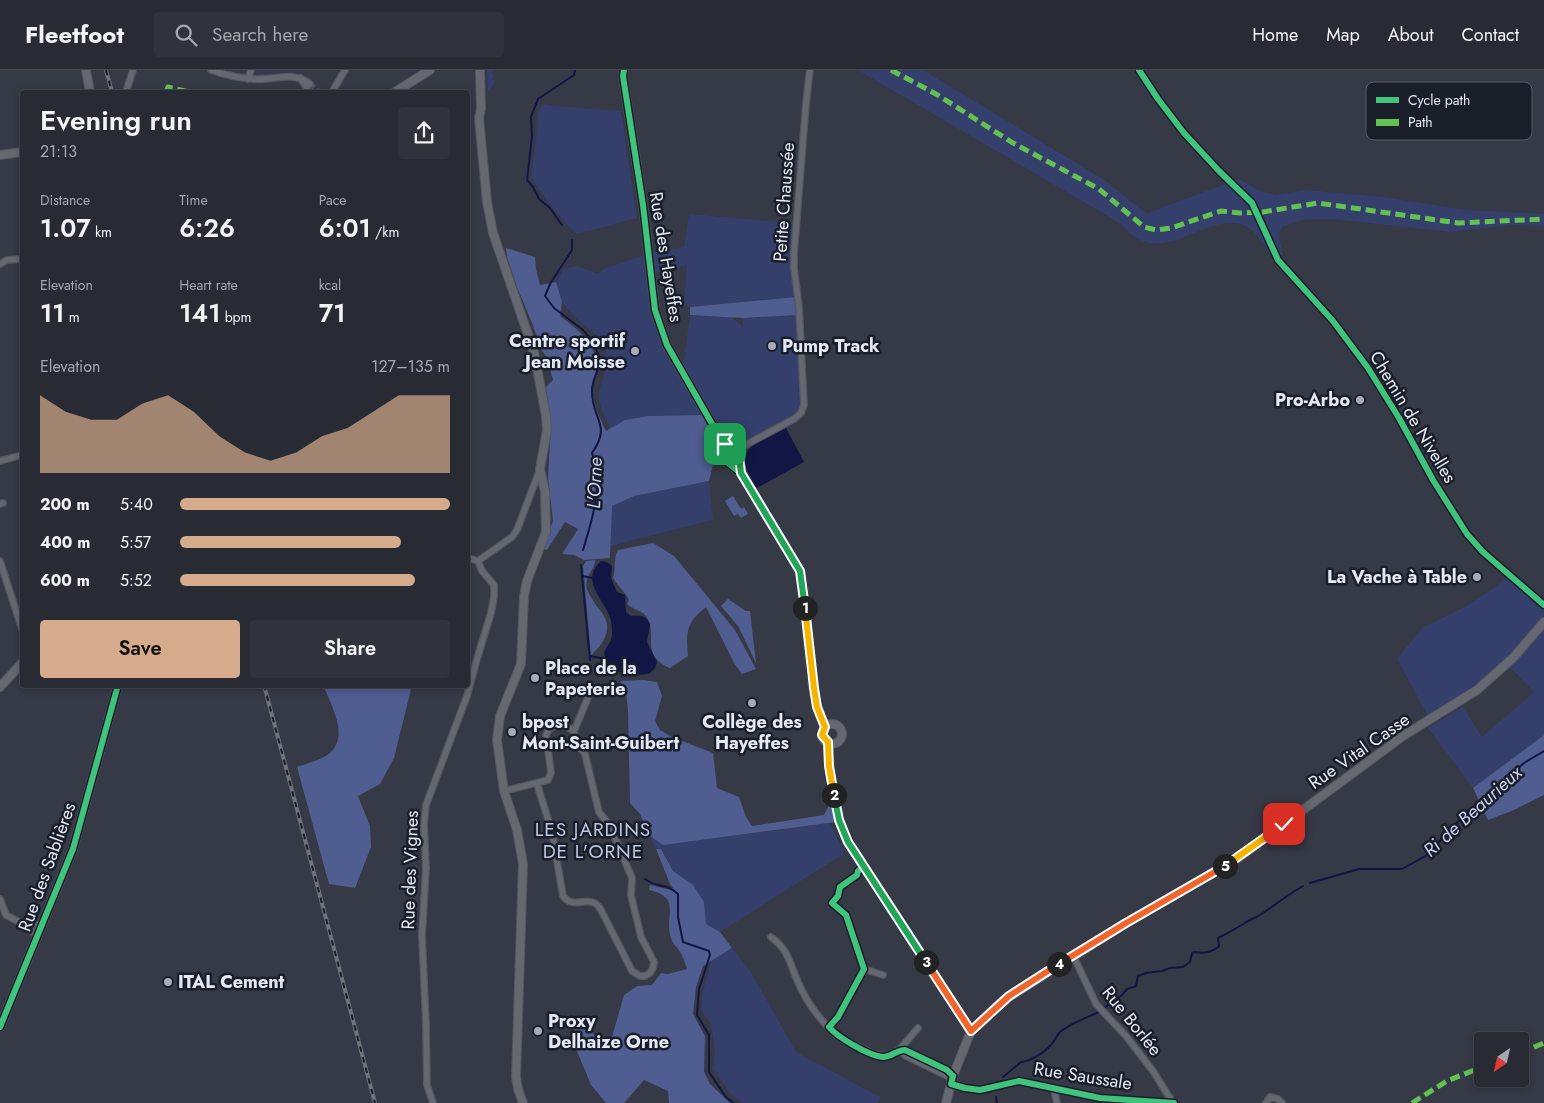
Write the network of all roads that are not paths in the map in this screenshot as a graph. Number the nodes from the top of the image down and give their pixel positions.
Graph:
1 (86, 70) edge
2 (132, 70) edge
3 (210, 70) edge
4 (251, 70) edge
5 (345, 70) edge
6 (430, 70) edge
7 (480, 70) edge
8 (624, 70) edge
9 (810, 70) edge
10 (1139, 70) edge
11 (248, 79) junction
12 (309, 86) tunnel mouth
13 (90, 90) edge
14 (127, 90) edge
15 (333, 90) edge
16 (398, 90) edge
17 (20, 152) edge
18 (0, 155) edge
19 (20, 259) edge
20 (0, 264) edge
21 (719, 436) junction
22 (729, 443) junction
23 (721, 448) junction
24 (738, 452) junction
25 (20, 456) edge
26 (0, 461) edge
27 (728, 462) junction
28 (540, 469) junction
29 (741, 473) junction
30 (470, 559) edge
31 (0, 561) edge
32 (478, 561) junction
33 (1544, 604) edge
34 (20, 622) edge
35 (1544, 622) edge
36 (20, 665) edge
37 (470, 684) edge
38 (0, 687) edge
39 (117, 688) edge
40 (469, 688) edge
41 (592, 688) dead end
42 (828, 725) junction
43 (574, 731) junction
44 (832, 742) junction
45 (537, 784) junction
46 (504, 791) junction
47 (0, 899) edge
48 (832, 903) dead end
49 (21, 923) junction
50 (42, 925) junction
51 (38, 936) junction
52 (771, 937) dead end
53 (1073, 955) junction
54 (864, 969) junction
55 (883, 975) dead end
56 (3, 1014) edge
57 (830, 1026) junction
58 (0, 1027) edge
59 (918, 1028) dead end
60 (971, 1031) junction
61 (899, 1050) junction
62 (952, 1080) junction
63 (1054, 1089) junction
64 (1154, 1102) edge
65 (433, 1103) edge
66 (523, 1103) edge
67 (946, 1103) edge
68 (1057, 1103) edge
69 (1173, 1103) edge
70 (1266, 1103) edge
71 (1282, 1103) edge

1 - 13 street
2 - 14 street
3 - 11 street
4 - 11 street
5 - 15 street
6 - 16 street
7 - 28 street
8 - 21 street, Rue des Hayeffes
9 - 24 street, Petite Chaussée
10 - 33 street, Chemin de Nivelles
11 - 12 street
17 - 18 street
19 - 20 street
21 - 22 street, Rue des Hayeffes
21 - 23 street, Rue des Hayeffes
22 - 23 street
22 - 24 street
23 - 27 street
24 - 27 street
24 - 29 street
25 - 26 street
27 - 29 street
28 - 32 street
28 - 46 street
29 - 42 street
30 - 32 street
31 - 34 street
32 - 37 street, Rue des Vignes
35 - 53 street, Rue Vital Casse
36 - 38 street
39 - 50 street, Rue des Sablières
40 - 65 street, Rue des Vignes
41 - 43 street
42 - 44 street
42 - 44 street
43 - 45 street
43 - 45 street
44 - 60 street
45 - 46 street
46 - 66 street
47 - 49 street
48 - 54 street
49 - 50 street
49 - 51 street
50 - 51 street, Rue des Sablières
51 - 56 street, Rue des Sablières
52 - 57 street
53 - 60 street, Rue Vital Casse
53 - 69 street, Rue Borlée
54 - 55 street
54 - 57 street
56 - 58 street, Rue des Sablières
57 - 61 street
59 - 61 street
60 - 62 street, Rue Vital Casse
61 - 62 street, Rue Saussale
62 - 63 street, Rue Saussale
62 - 67 street, Rue Vital Casse
63 - 64 street, Rue Saussale
63 - 68 street
64 - 69 street, Rue Saussale
70 - 71 street

